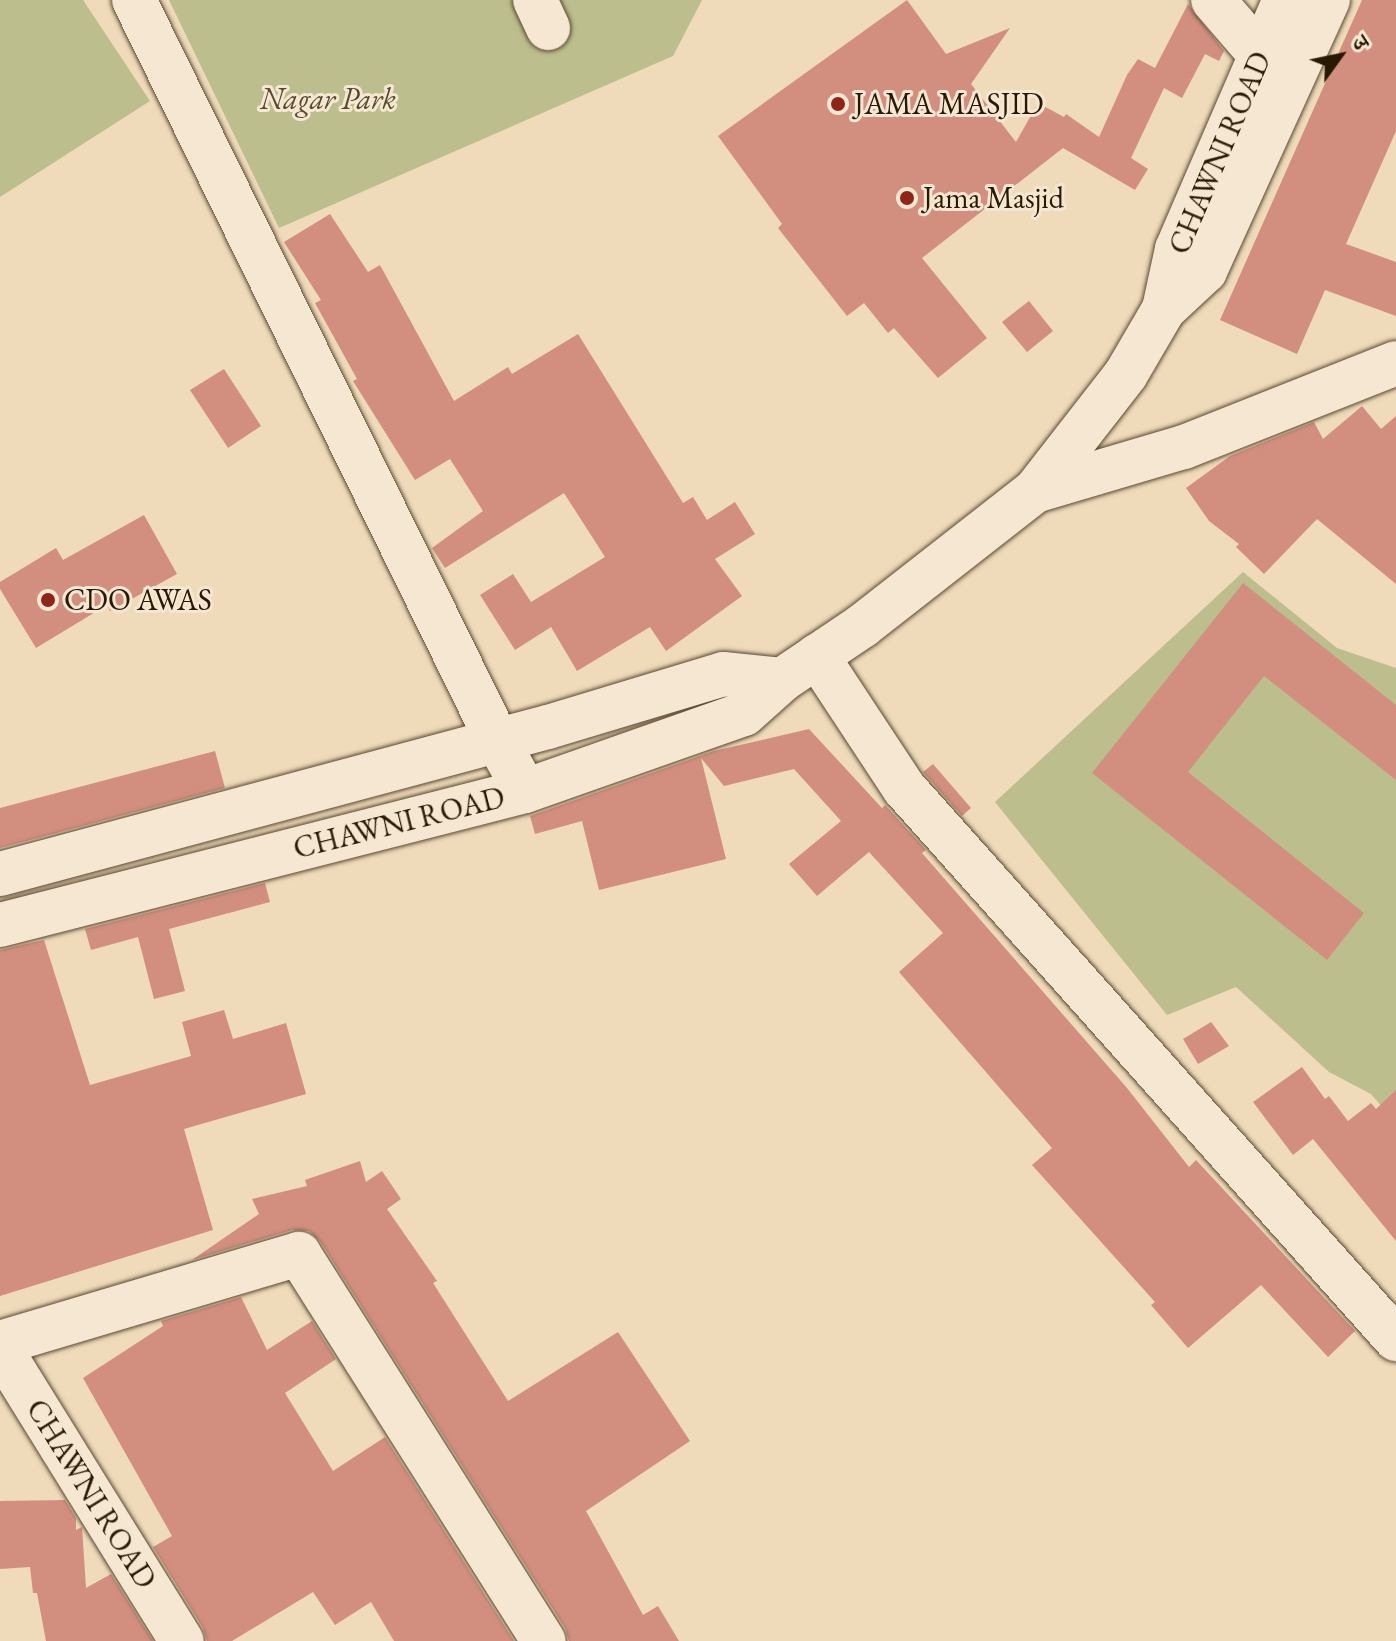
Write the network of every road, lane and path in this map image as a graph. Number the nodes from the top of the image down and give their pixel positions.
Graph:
1 (134, 0) edge
2 (1213, 0) edge
3 (1285, 0) edge
4 (1328, 0) edge
5 (1274, 71) junction
6 (1396, 363) edge
7 (1035, 491) junction
8 (799, 668) junction
9 (497, 740) junction
10 (525, 791) junction
11 (0, 874) edge
12 (0, 925) edge
13 (1396, 1339) edge
14 (0, 1345) edge
15 (182, 1641) edge
16 (544, 1641) edge

1 - 9 street
2 - 5 street
3 - 5 street, CHAWNI ROAD
4 - 5 street, CHAWNI ROAD
5 - 7 street, CHAWNI ROAD
6 - 7 street
7 - 8 street, CHAWNI ROAD
8 - 9 street, CHAWNI ROAD
8 - 10 street, CHAWNI ROAD
8 - 13 street
9 - 10 street
9 - 11 street, CHAWNI ROAD
10 - 12 street, CHAWNI ROAD
14 - 15 street, CHAWNI ROAD
14 - 16 street

